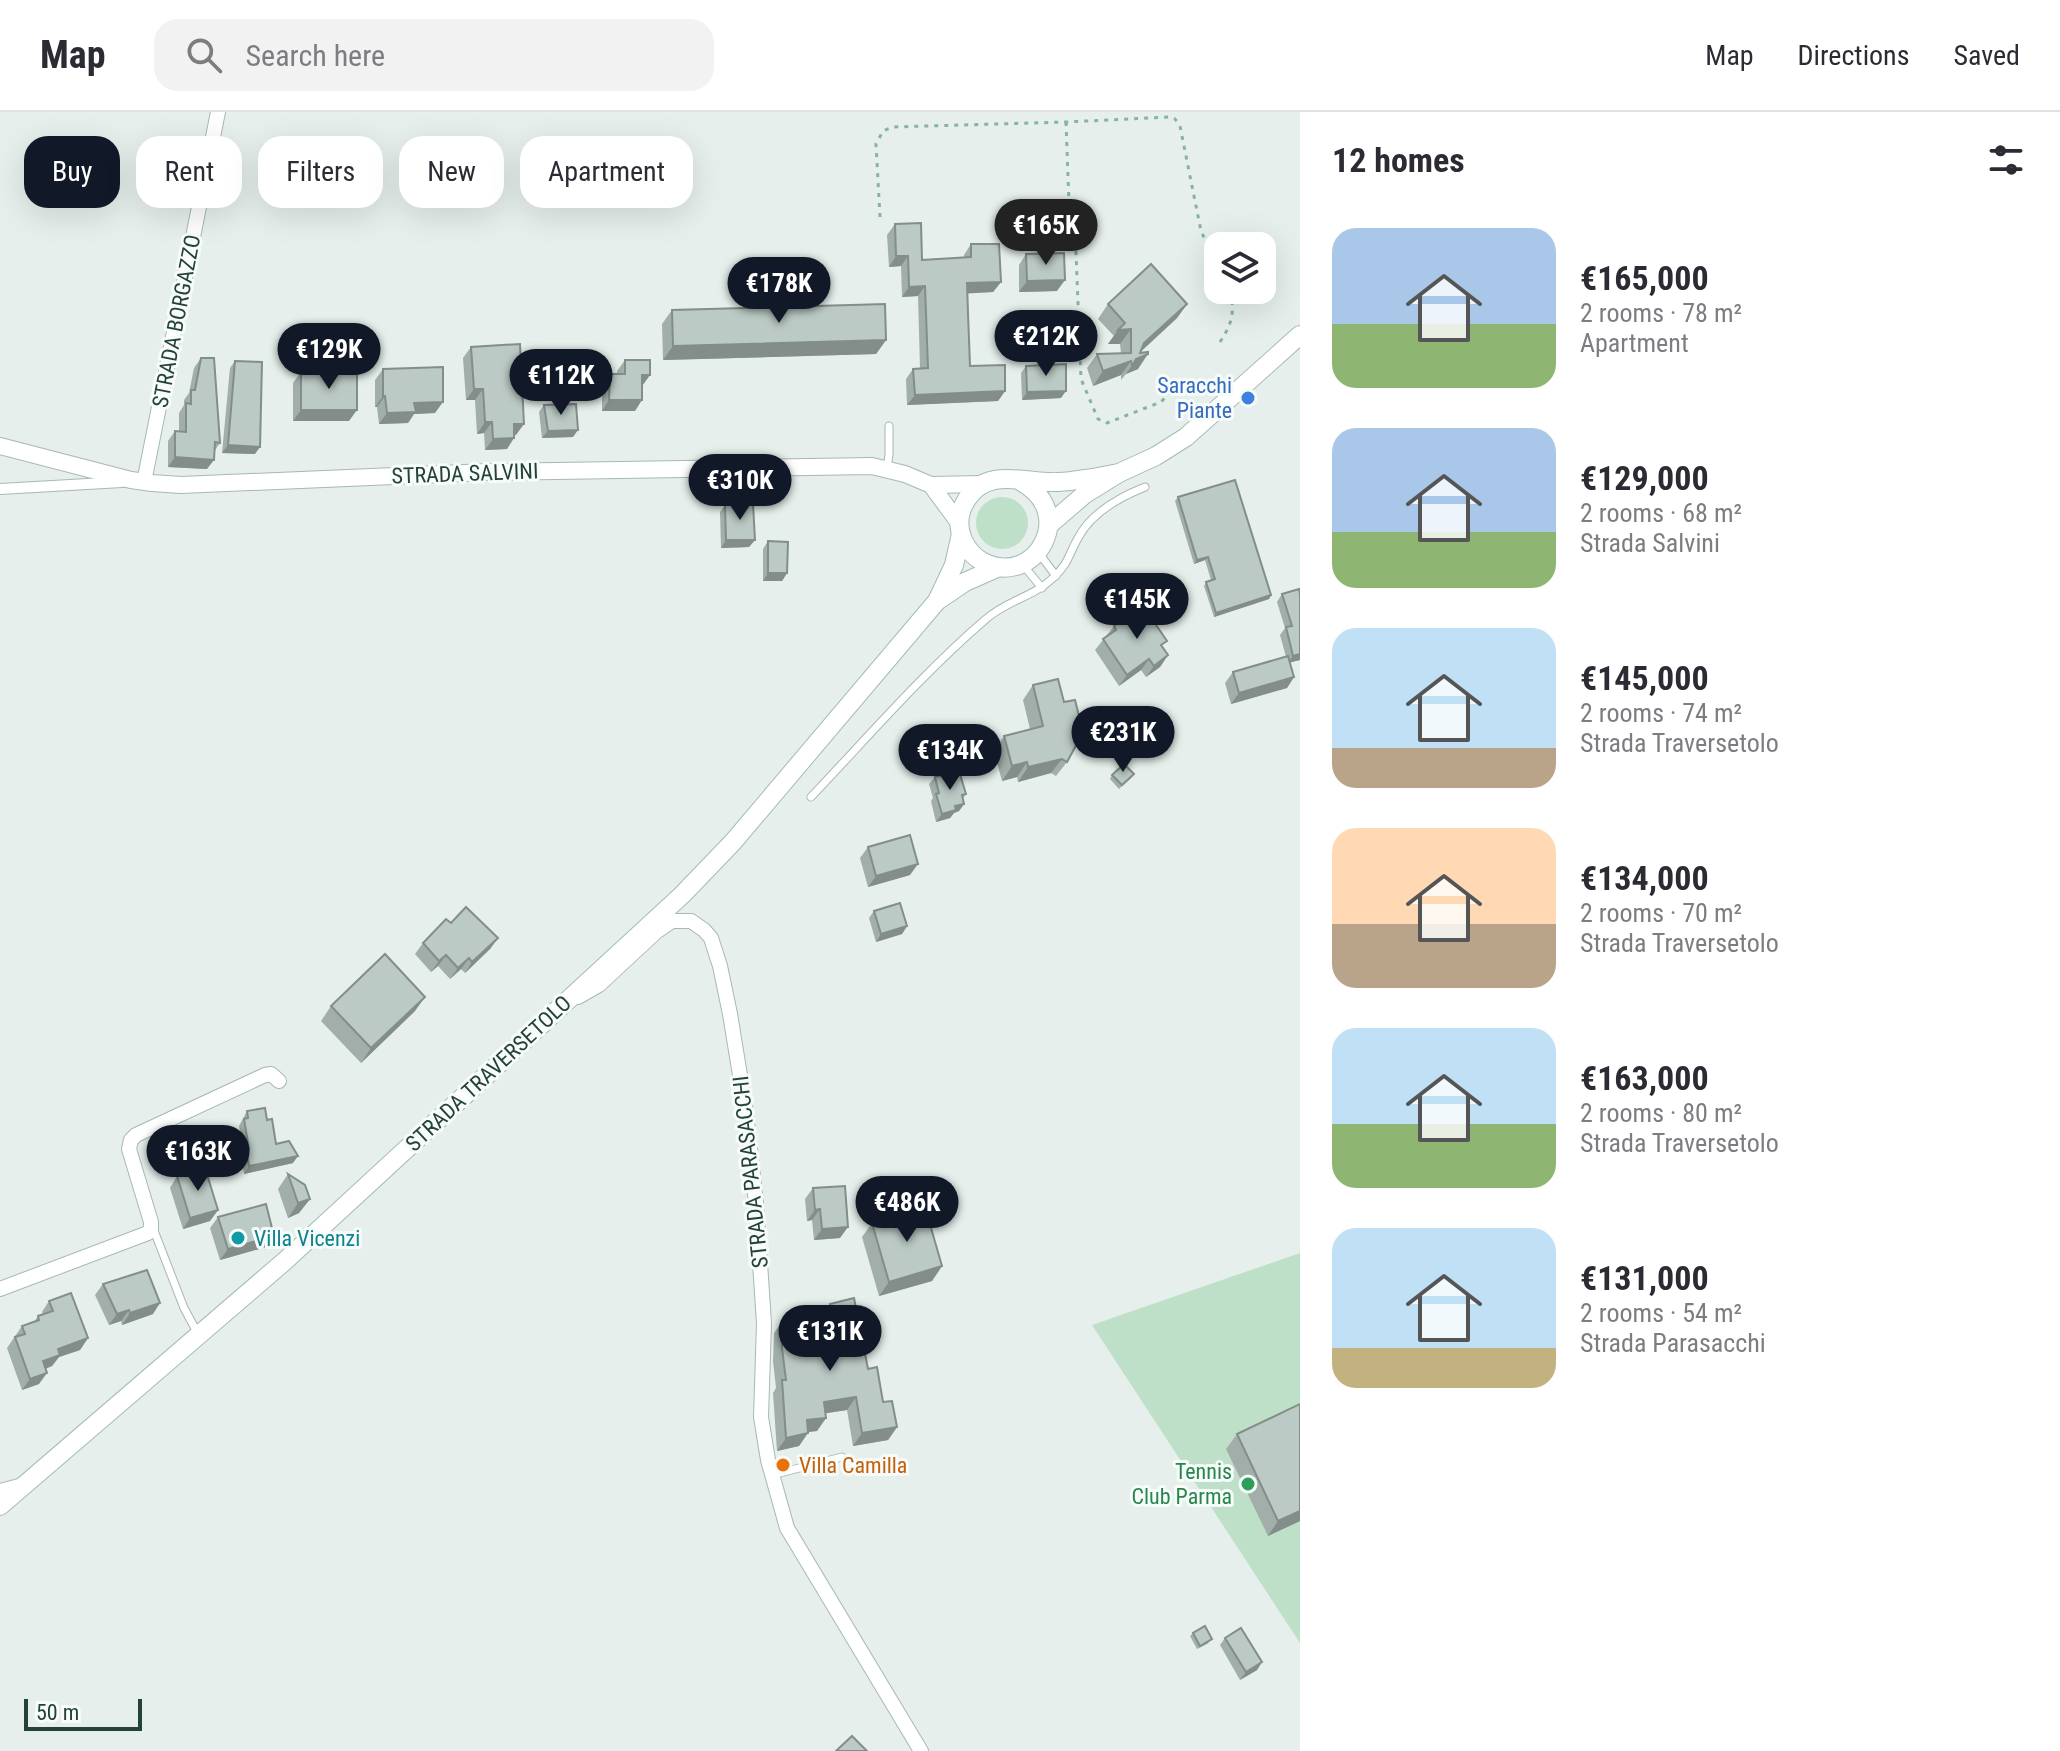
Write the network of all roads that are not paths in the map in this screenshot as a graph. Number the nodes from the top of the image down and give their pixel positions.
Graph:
1 (218, 112) edge
2 (1300, 335) edge
3 (889, 426) dead end
4 (0, 446) edge
5 (887, 468) junction
6 (1119, 473) junction
7 (1018, 480) junction
8 (144, 482) junction
9 (981, 484) junction
10 (931, 485) junction
11 (1145, 487) dead end
12 (0, 489) edge
13 (1049, 525) junction
14 (960, 528) junction
15 (1038, 552) junction
16 (1021, 564) junction
17 (999, 567) junction
18 (1056, 576) junction
19 (1042, 588) junction
20 (937, 601) junction
21 (811, 797) dead end
22 (557, 1009) junction
23 (279, 1081) dead end
24 (151, 1222) junction
25 (0, 1289) edge
26 (200, 1335) junction
27 (842, 1457) dead end
28 (772, 1475) junction
29 (30, 1481) junction
30 (0, 1491) edge
31 (0, 1506) edge
32 (921, 1751) edge

1 - 8 street, STRADA BORGAZZO
2 - 6 main road
3 - 5 lane
4 - 8 street, STRADA SALVINI
5 - 8 street, STRADA SALVINI
5 - 10 street, STRADA SALVINI
6 - 7 main road
6 - 13 main road
7 - 9 main road
7 - 13 main road
8 - 12 street
9 - 10 street, STRADA SALVINI
9 - 14 main road, STRADA TRAVERSETOLO
10 - 14 street
11 - 18 lane
13 - 15 main road
14 - 17 main road
14 - 20 main road, STRADA TRAVERSETOLO
15 - 16 main road, STRADA TRAVERSETOLO
15 - 18 lane
16 - 17 main road, STRADA TRAVERSETOLO
16 - 19 lane
17 - 20 main road, STRADA TRAVERSETOLO
18 - 19 lane
19 - 21 lane
20 - 22 main road, STRADA TRAVERSETOLO
22 - 26 main road, STRADA TRAVERSETOLO
22 - 28 street, STRADA PARASACCHI
23 - 24 street
24 - 25 street
24 - 26 lane
26 - 29 main road, STRADA TRAVERSETOLO
27 - 28 lane
28 - 32 street, STRADA PARASACCHI
29 - 30 street
29 - 31 main road, STRADA TRAVERSETOLO

